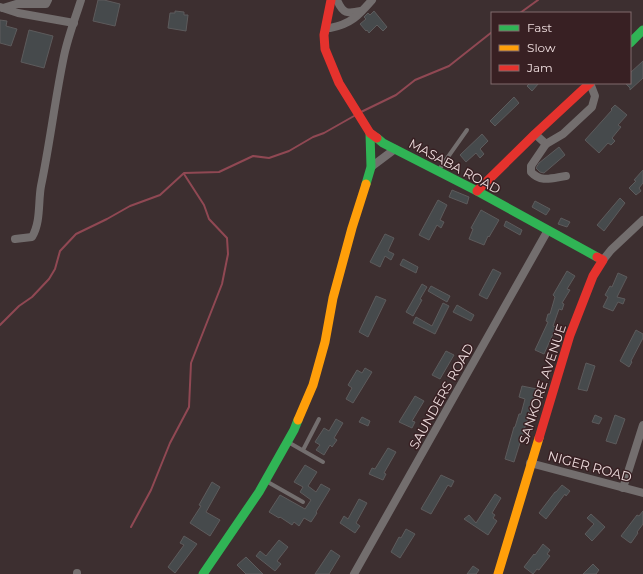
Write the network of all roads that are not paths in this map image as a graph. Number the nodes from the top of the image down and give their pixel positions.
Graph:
1 (48, 0) edge
2 (80, 0) edge
3 (331, 0) edge
4 (337, 0) edge
5 (372, 0) edge
6 (1, 8) edge
7 (362, 11) junction
8 (74, 23) junction
9 (330, 28) junction
10 (643, 30) edge
11 (631, 42) edge
12 (330, 60) junction
13 (589, 84) edge
14 (590, 84) edge
15 (467, 130) dead end
16 (370, 133) junction
17 (535, 134) junction
18 (383, 143) junction
19 (546, 144) junction
20 (395, 149) junction
21 (370, 155) junction
22 (370, 167) junction
23 (437, 171) junction
24 (566, 176) dead end
25 (477, 191) junction
26 (643, 220) edge
27 (548, 230) junction
28 (15, 239) dead end
29 (603, 260) junction
30 (319, 418) dead end
31 (643, 425) edge
32 (287, 442) junction
33 (302, 450) junction
34 (323, 462) dead end
35 (530, 463) junction
36 (265, 481) junction
37 (623, 488) junction
38 (643, 493) edge
39 (303, 502) dead end
40 (203, 574) edge
41 (354, 574) edge
42 (498, 574) edge

1 - 6 street
2 - 8 street
3 - 12 street, MASABA ROAD
4 - 7 street
4 - 9 street
5 - 7 street
6 - 8 street
7 - 9 street
8 - 28 street
9 - 12 street
10 - 11 street
12 - 16 street, MASABA ROAD
13 - 17 street
14 - 19 street
15 - 23 lane
16 - 18 street, MASABA ROAD
16 - 21 street
17 - 19 street
17 - 25 street
18 - 20 street, MASABA ROAD
18 - 21 street
19 - 24 street
20 - 22 street
20 - 23 street, MASABA ROAD
21 - 22 street
22 - 32 street
23 - 25 street, MASABA ROAD
25 - 27 street, MASABA ROAD
26 - 29 street, SANKORE AVENUE
27 - 29 street, MASABA ROAD
27 - 41 street, SAUNDERS ROAD
29 - 35 street, SANKORE AVENUE
30 - 33 lane
31 - 37 street
32 - 33 lane
32 - 36 street
33 - 34 lane
35 - 37 street, NIGER ROAD
35 - 42 street, SANKORE AVENUE
36 - 39 lane
36 - 40 street
37 - 38 street, NIGER ROAD

